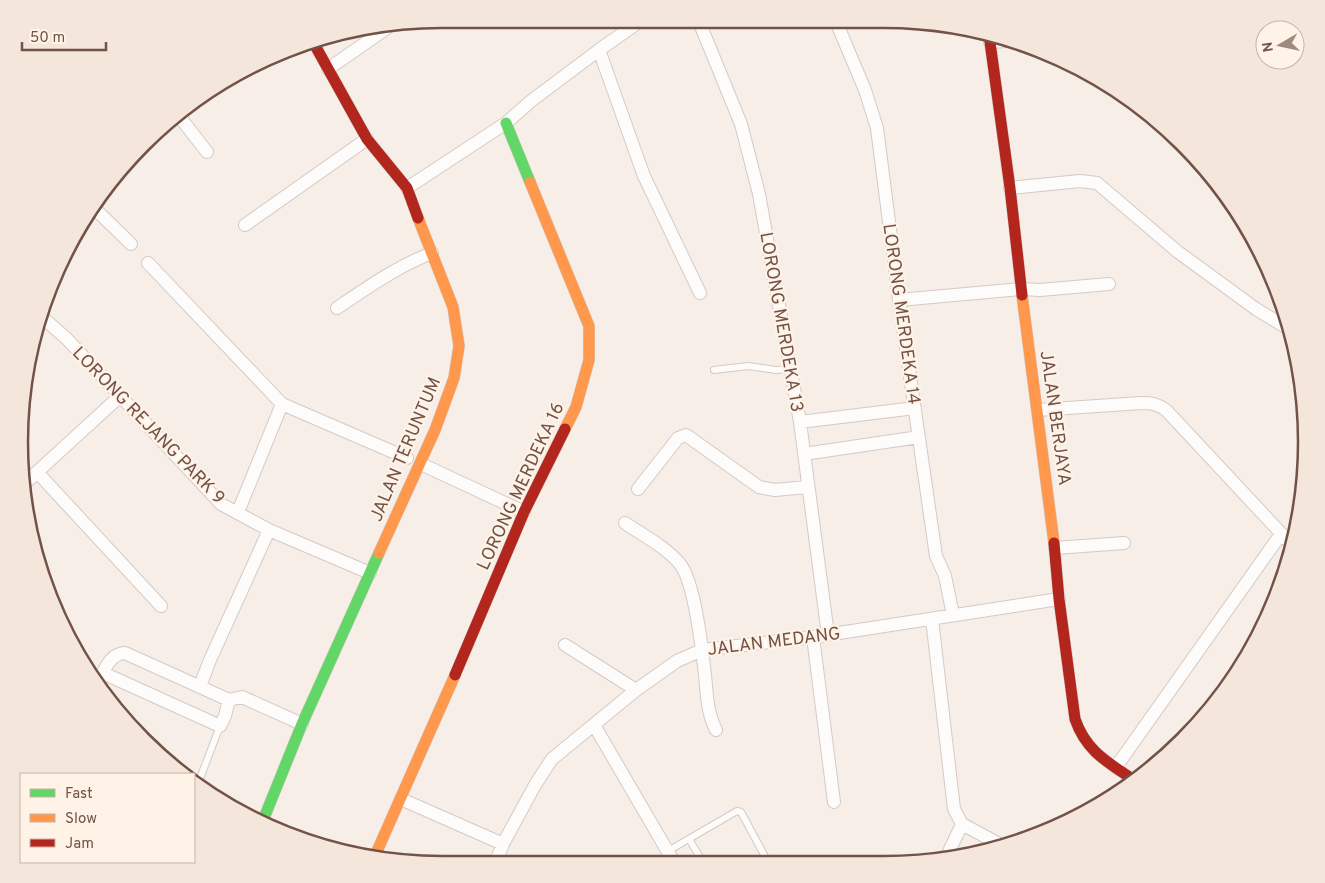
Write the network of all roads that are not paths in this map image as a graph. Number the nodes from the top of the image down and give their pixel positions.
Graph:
1 (630, 28) edge
2 (702, 28) edge
3 (838, 28) edge
4 (381, 32) edge
5 (991, 42) edge
6 (316, 47) edge
7 (599, 50) junction
8 (328, 69) junction
9 (182, 119) edge
10 (506, 123) junction
11 (367, 139) junction
12 (207, 152) dead end
13 (407, 188) junction
14 (1010, 188) junction
15 (97, 211) edge
16 (245, 225) dead end
17 (131, 244) dead end
18 (432, 253) junction
19 (148, 263) dead end
20 (1109, 284) dead end
21 (1021, 289) junction
22 (700, 293) dead end
23 (899, 300) junction
24 (337, 308) dead end
25 (46, 320) edge
26 (1280, 324) edge
27 (790, 369) junction
28 (714, 370) dead end
29 (120, 397) junction
30 (282, 404) junction
31 (915, 408) junction
32 (1038, 410) junction
33 (800, 422) junction
34 (919, 437) junction
35 (804, 454) junction
36 (407, 458) dead end
37 (421, 464) junction
38 (37, 472) junction
39 (29, 479) edge
40 (807, 487) junction
41 (638, 489) dead end
42 (238, 512) junction
43 (524, 512) junction
44 (625, 523) dead end
45 (269, 530) junction
46 (1281, 534) junction
47 (1286, 539) edge
48 (1124, 543) dead end
49 (1055, 548) junction
50 (370, 573) junction
51 (1059, 599) junction
52 (161, 606) dead end
53 (953, 615) junction
54 (932, 619) junction
55 (828, 635) junction
56 (813, 637) junction
57 (565, 645) dead end
58 (702, 650) junction
59 (101, 677) edge
60 (102, 679) edge
61 (200, 686) junction
62 (636, 690) junction
63 (229, 700) junction
64 (302, 724) junction
65 (594, 725) junction
66 (220, 726) junction
67 (716, 730) dead end
68 (1116, 767) junction
69 (1128, 776) edge
70 (200, 778) edge
71 (400, 799) junction
72 (834, 802) dead end
73 (265, 816) edge
74 (962, 824) junction
75 (689, 839) junction
76 (993, 841) edge
77 (503, 844) junction
78 (950, 850) edge
79 (377, 851) edge
80 (498, 856) edge
81 (670, 856) edge
82 (672, 856) edge
83 (699, 856) edge
84 (765, 856) edge

1 - 7 street
2 - 27 street, LORONG MERDEKA 13
3 - 23 street, LORONG MERDEKA 14
4 - 8 street
5 - 14 street, JALAN BERJAYA
6 - 8 street, JALAN TERUNTUM
7 - 10 street
7 - 22 street
8 - 11 street, JALAN TERUNTUM
9 - 12 street
10 - 13 street
10 - 43 street, LORONG MERDEKA 16
11 - 13 street, JALAN TERUNTUM
11 - 16 street
13 - 18 street, JALAN TERUNTUM
14 - 21 street, JALAN BERJAYA
14 - 26 street
15 - 17 street
18 - 24 street
18 - 37 street, JALAN TERUNTUM
19 - 30 street
20 - 21 street
21 - 23 street
21 - 32 street, JALAN BERJAYA
23 - 31 street, LORONG MERDEKA 14
25 - 29 street, LORONG REJANG PARK 9
27 - 28 lane
27 - 33 street, LORONG MERDEKA 13
29 - 38 street
29 - 42 street, LORONG REJANG PARK 9
30 - 36 street
30 - 42 street
31 - 33 street
31 - 34 street, LORONG MERDEKA 14
32 - 46 street
32 - 49 street, JALAN BERJAYA
33 - 35 street, LORONG MERDEKA 13
34 - 35 street
34 - 53 street, LORONG MERDEKA 14
35 - 40 street, LORONG MERDEKA 13
37 - 43 street
37 - 50 street, JALAN TERUNTUM
38 - 39 street
38 - 52 street
40 - 41 street
40 - 55 street, LORONG MERDEKA 13
42 - 45 street, LORONG REJANG PARK 9
43 - 71 street, LORONG MERDEKA 16
44 - 58 street
45 - 50 street, LORONG REJANG PARK 9
45 - 61 street
46 - 47 street
46 - 68 street
48 - 49 street
49 - 51 street, JALAN BERJAYA
50 - 64 street, JALAN TERUNTUM
51 - 53 street, JALAN MEDANG
51 - 68 street, JALAN BERJAYA
53 - 54 street, JALAN MEDANG
54 - 55 street, JALAN MEDANG
54 - 74 street
55 - 56 street, JALAN MEDANG
56 - 58 street, JALAN MEDANG
56 - 72 street
57 - 62 street
58 - 62 street, JALAN MEDANG
58 - 67 street
59 - 61 street
60 - 66 street
61 - 63 street
62 - 65 street, JALAN MEDANG
63 - 64 street
63 - 66 street
64 - 73 street, JALAN TERUNTUM
65 - 77 street, JALAN MEDANG
65 - 81 street
66 - 70 lane
68 - 69 street, JALAN BERJAYA
71 - 77 street
71 - 79 street, LORONG MERDEKA 16
74 - 76 street
74 - 78 street
75 - 82 lane
75 - 83 lane
75 - 84 lane
77 - 80 street, JALAN MEDANG

